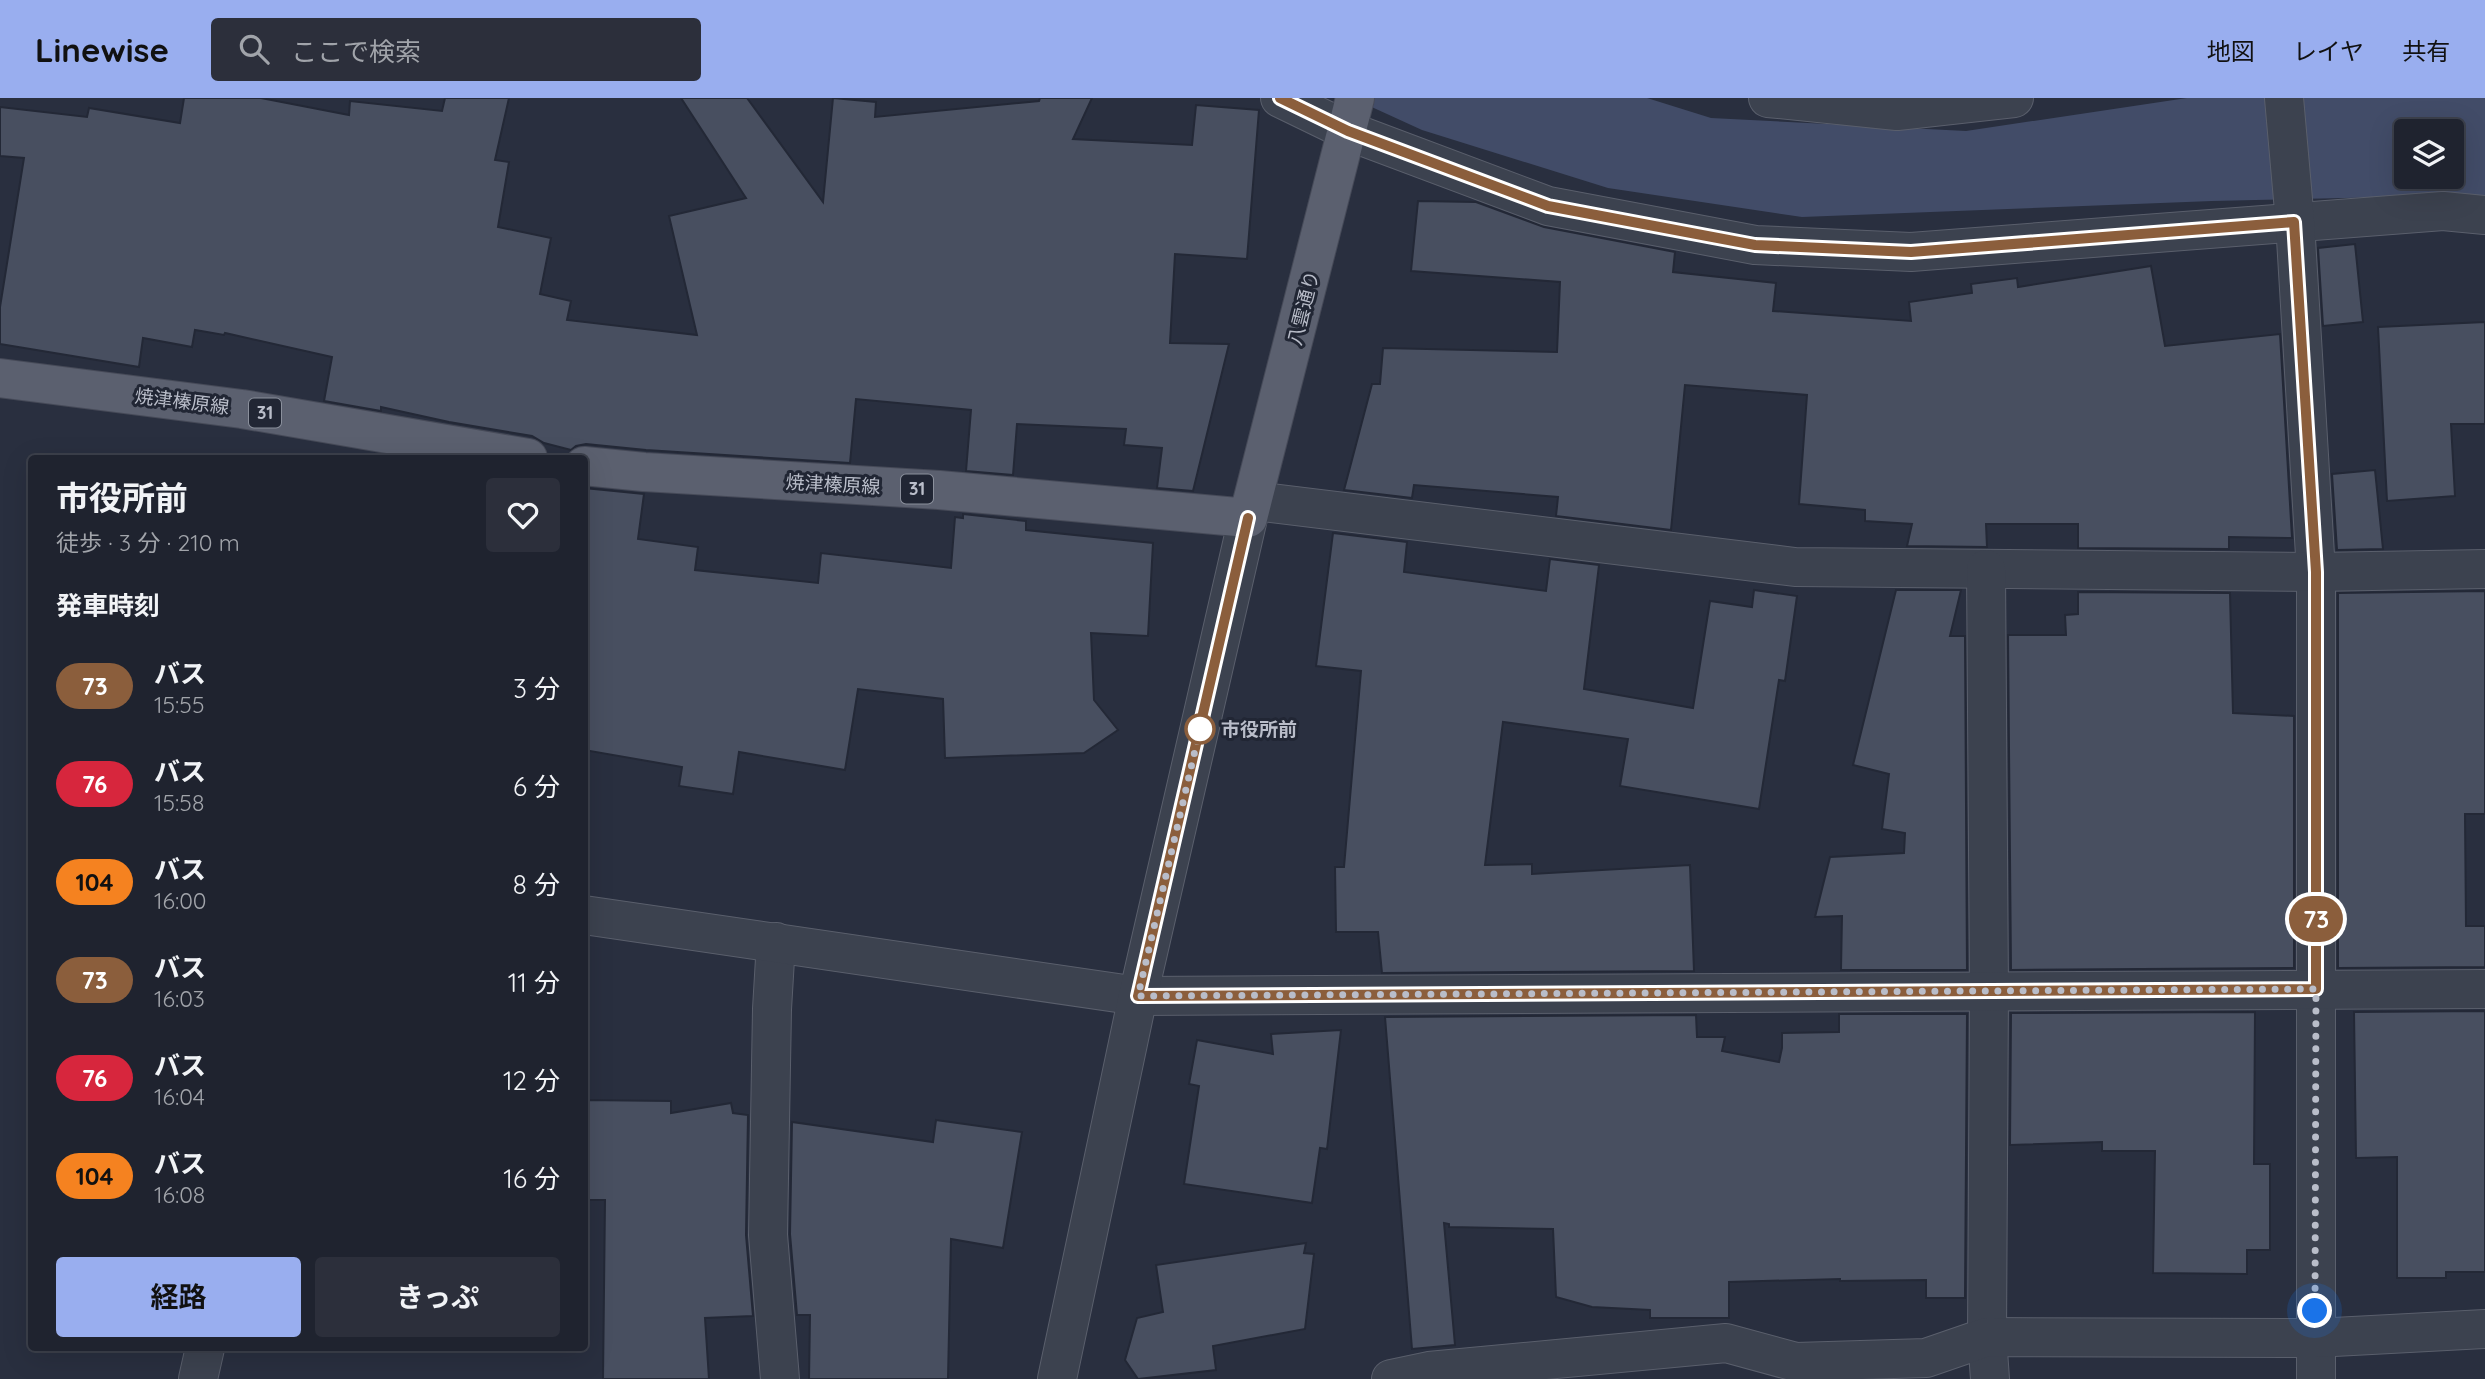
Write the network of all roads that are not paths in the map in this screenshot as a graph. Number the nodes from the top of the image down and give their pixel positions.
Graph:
1 (1280, 98) edge
2 (1768, 98) edge
3 (2014, 98) edge
4 (2284, 98) edge
5 (1352, 114) edge
6 (2485, 215) edge
7 (2294, 222) junction
8 (0, 378) edge
9 (510, 455) edge
10 (588, 466) edge
11 (1251, 509) junction
12 (1986, 569) junction
13 (2485, 569) edge
14 (2316, 572) junction
15 (588, 916) edge
16 (776, 942) junction
17 (2316, 989) junction
18 (2485, 989) edge
19 (1989, 990) junction
20 (1138, 996) junction
21 (2485, 1329) edge
22 (1987, 1337) junction
23 (2315, 1338) junction
24 (204, 1351) edge
25 (1429, 1375) edge
26 (198, 1379) edge
27 (780, 1379) edge
28 (1057, 1379) edge
29 (1391, 1379) edge
30 (1990, 1379) edge
31 (2315, 1379) edge

1 - 5 street
2 - 3 street
4 - 7 street
5 - 7 street
5 - 11 main road, 八雲通り
6 - 7 street
7 - 14 street
8 - 9 main road, 焼津榛原線 / 31
10 - 11 main road, 焼津榛原線 / 31
11 - 12 street
11 - 20 street
12 - 14 street
12 - 19 street
13 - 14 street
14 - 17 street
15 - 16 street
16 - 20 street
16 - 27 street
17 - 18 street
17 - 19 street
17 - 23 street
19 - 20 street
19 - 22 street
20 - 28 street
21 - 23 street
22 - 23 street
22 - 25 street
22 - 30 street
23 - 31 street
24 - 26 street
25 - 29 street

